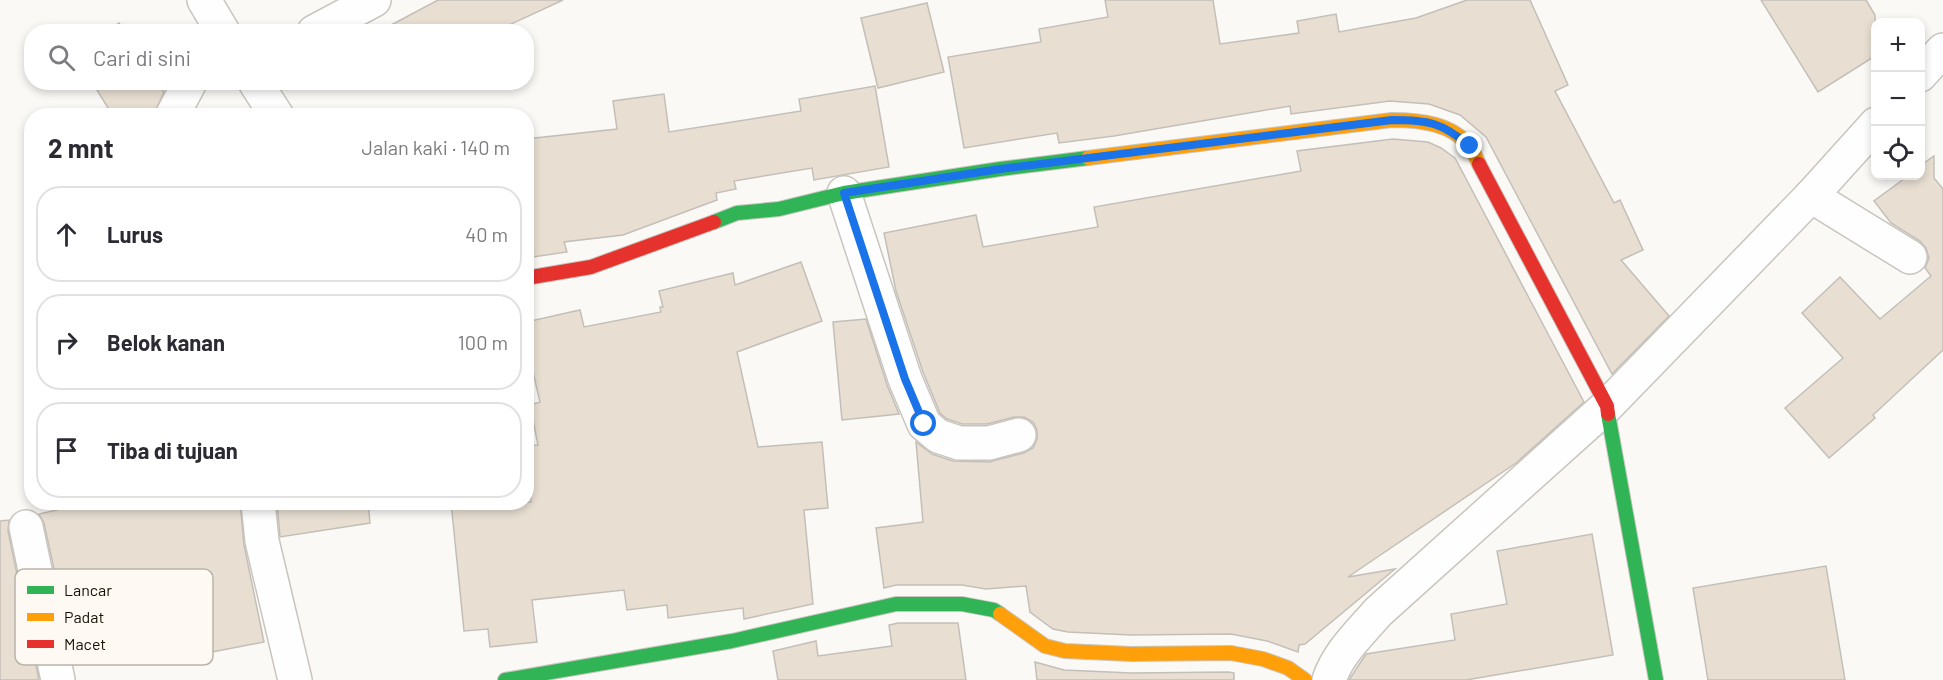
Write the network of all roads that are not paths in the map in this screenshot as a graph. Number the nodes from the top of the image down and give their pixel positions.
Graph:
1 (204, 0) edge
2 (374, 0) edge
3 (218, 24) edge
4 (329, 24) edge
5 (1943, 50) edge
6 (1923, 72) edge
7 (186, 90) edge
8 (260, 90) edge
9 (176, 108) edge
10 (272, 108) edge
11 (1873, 126) edge
12 (844, 193) junction
13 (1811, 196) junction
14 (1910, 257) dead end
15 (534, 277) edge
16 (1607, 406) junction
17 (1020, 435) dead end
18 (259, 510) edge
19 (26, 527) dead end
20 (35, 569) edge
21 (55, 665) edge
22 (58, 680) edge
23 (295, 680) edge
24 (505, 680) edge
25 (1305, 680) edge
26 (1329, 680) edge
27 (1656, 680) edge

1 - 3 street
2 - 4 street
5 - 6 street
7 - 9 street
8 - 10 street
11 - 13 street
12 - 15 street
12 - 16 street
12 - 17 street
13 - 14 street
13 - 16 street
16 - 26 street
16 - 27 street
18 - 23 street
19 - 20 street
21 - 22 street
24 - 25 street

